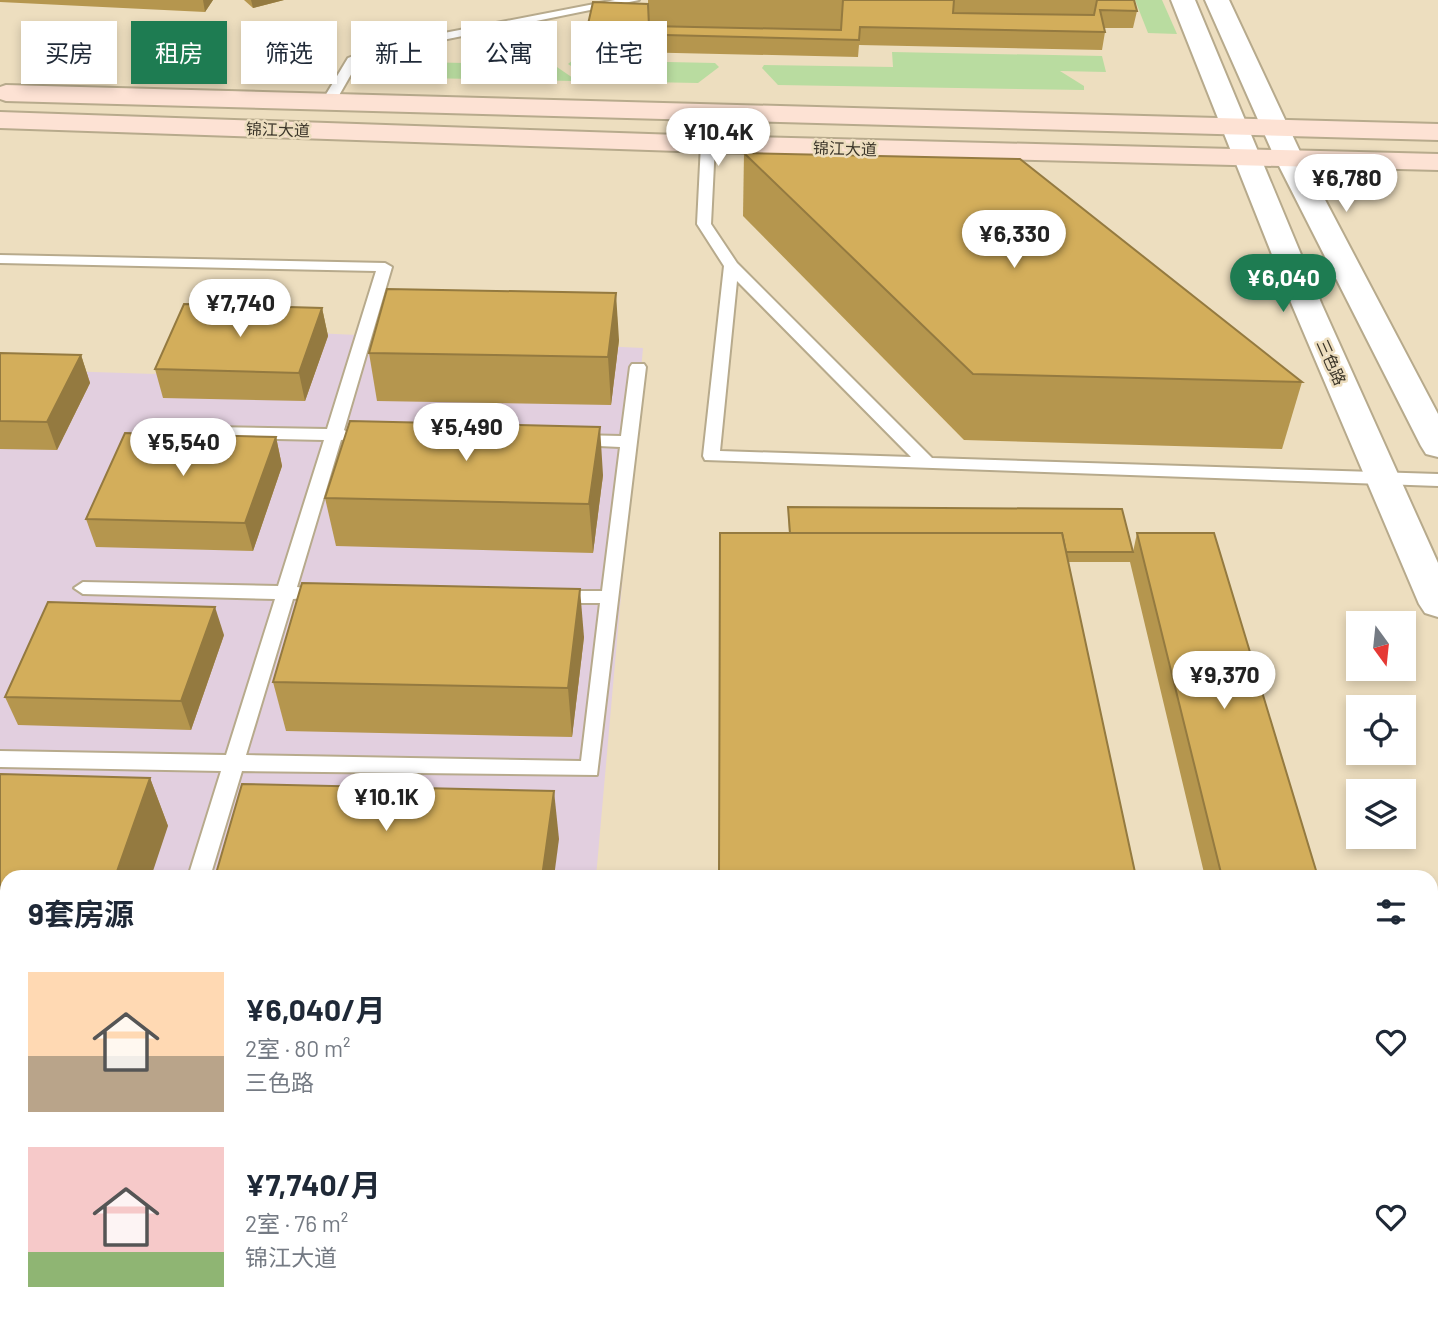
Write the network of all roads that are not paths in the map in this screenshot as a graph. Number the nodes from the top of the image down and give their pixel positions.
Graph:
1 (633, 0) edge
2 (1183, 0) edge
3 (1217, 0) edge
4 (0, 93) edge
5 (329, 101) junction
6 (0, 120) edge
7 (1236, 126) junction
8 (1276, 128) junction
9 (1438, 132) edge
10 (708, 144) junction
11 (1289, 158) junction
12 (1250, 159) junction
13 (1438, 162) edge
14 (0, 259) edge
15 (731, 266) junction
16 (638, 367) dead end
17 (150, 431) edge
18 (334, 435) junction
19 (360, 436) edge
20 (562, 440) edge
21 (629, 442) junction
22 (1438, 446) edge
23 (927, 463) junction
24 (1382, 478) junction
25 (1438, 480) edge
26 (83, 588) dead end
27 (286, 593) junction
28 (313, 593) edge
29 (1436, 594) edge
30 (543, 596) edge
31 (610, 597) junction
32 (0, 759) edge
33 (234, 763) junction
34 (201, 870) edge

1 - 5 lane
2 - 7 street, 三色路
3 - 8 street
4 - 5 main road, 锦江大道
5 - 7 main road, 锦江大道
6 - 10 main road, 锦江大道
7 - 8 main road, 锦江大道
7 - 12 street, 三色路
8 - 9 main road, 锦江大道
8 - 11 street
10 - 12 main road, 锦江大道
10 - 15 lane
11 - 12 main road, 锦江大道
11 - 13 main road, 锦江大道
11 - 22 street
12 - 24 street, 三色路
14 - 18 lane
15 - 23 lane
15 - 23 lane
16 - 21 lane
17 - 18 lane
18 - 19 lane
18 - 27 lane
20 - 21 lane
21 - 31 lane
23 - 24 lane
24 - 25 lane
24 - 29 street, 三色路
26 - 27 lane
27 - 28 lane
27 - 33 lane
30 - 31 lane
31 - 33 lane
32 - 33 lane
33 - 34 lane

